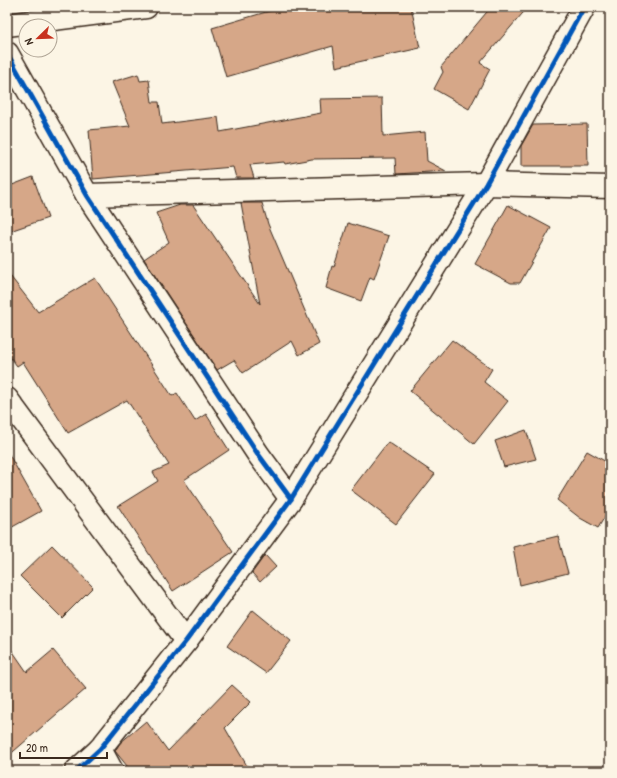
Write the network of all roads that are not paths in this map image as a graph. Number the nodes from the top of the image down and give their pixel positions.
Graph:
1 (146, 7) edge
2 (584, 7) edge
3 (7, 24) edge
4 (7, 53) edge
5 (486, 184) junction
6 (610, 187) edge
7 (87, 195) junction
8 (7, 399) edge
9 (291, 499) junction
10 (186, 641) junction
11 (100, 749) junction
12 (76, 771) edge
13 (112, 771) edge

1 - 3 street
2 - 5 street
4 - 7 street
5 - 6 street
5 - 7 street
5 - 9 street
7 - 9 street
8 - 10 street
9 - 10 street
10 - 11 street
11 - 12 street
11 - 13 street

